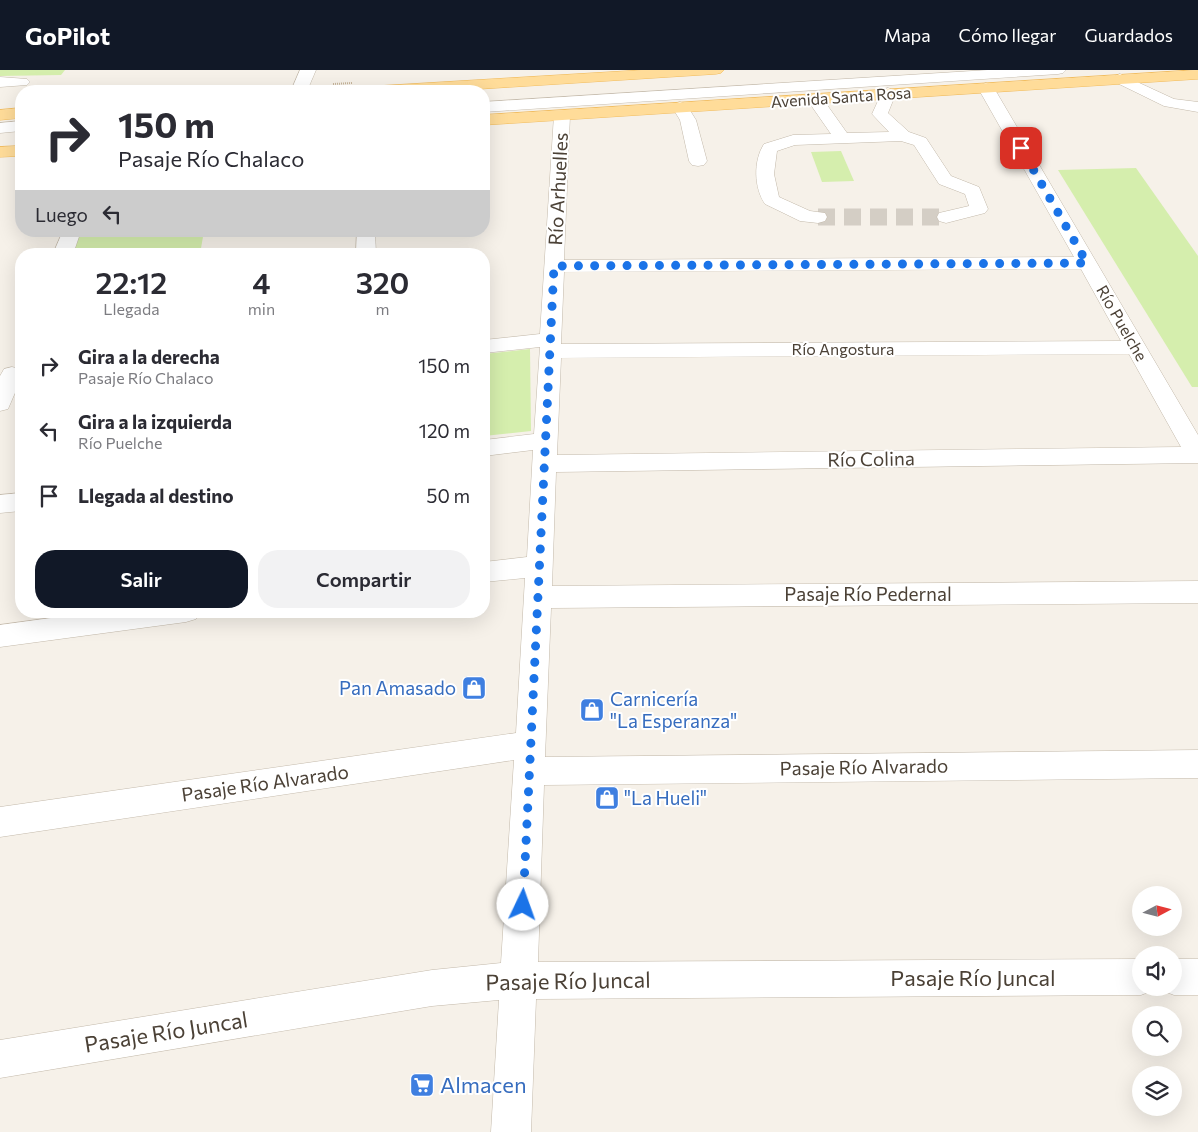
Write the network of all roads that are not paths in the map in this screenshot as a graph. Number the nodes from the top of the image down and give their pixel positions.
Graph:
1 (308, 70) edge
2 (716, 70) edge
3 (948, 70) edge
4 (1058, 70) edge
5 (1062, 70) edge
6 (1198, 74) edge
7 (1109, 76) edge
8 (0, 82) edge
9 (22, 82) dead end
10 (1075, 82) junction
11 (302, 85) edge
12 (475, 85) edge
13 (986, 88) junction
14 (888, 94) junction
15 (490, 97) edge
16 (814, 98) junction
17 (680, 107) junction
18 (1198, 107) edge
19 (490, 108) edge
20 (15, 114) edge
21 (0, 115) edge
22 (562, 115) junction
23 (490, 120) edge
24 (15, 127) edge
25 (0, 128) edge
26 (903, 136) junction
27 (15, 137) edge
28 (0, 138) edge
29 (842, 138) junction
30 (15, 151) edge
31 (0, 152) edge
32 (698, 161) dead end
33 (818, 217) tunnel mouth
34 (946, 217) tunnel mouth
35 (1087, 263) junction
36 (554, 266) junction
37 (551, 345) junction
38 (490, 346) edge
39 (1136, 348) junction
40 (490, 448) edge
41 (545, 452) junction
42 (1198, 455) edge
43 (15, 503) edge
44 (0, 504) edge
45 (540, 566) junction
46 (490, 571) edge
47 (1198, 592) edge
48 (538, 597) junction
49 (134, 618) edge
50 (0, 636) edge
51 (530, 758) junction
52 (1198, 764) edge
53 (0, 822) edge
54 (1182, 977) edge
55 (1198, 977) edge
56 (1132, 978) edge
57 (519, 982) junction
58 (0, 1060) edge
59 (511, 1132) edge

1 - 11 street
2 - 12 main road
3 - 15 street
4 - 19 street
5 - 10 main road
6 - 7 main road, Avenida Santa Rosa
7 - 10 main road, Avenida Santa Rosa
7 - 18 street
8 - 9 street
10 - 13 main road, Avenida Santa Rosa
13 - 14 main road, Avenida Santa Rosa
13 - 35 street, Río Puelche
14 - 16 main road, Avenida Santa Rosa
14 - 26 street
16 - 17 main road, Avenida Santa Rosa
16 - 29 street
17 - 22 main road, Avenida Santa Rosa
17 - 32 street
20 - 21 main road
22 - 23 main road, Avenida Santa Rosa
22 - 36 street, Río Arhuelles
24 - 25 street
26 - 29 street
26 - 34 street
27 - 28 street
29 - 33 street
30 - 31 main road
35 - 36 street
35 - 39 street, Río Puelche
36 - 37 street, Río Arhuelles
37 - 38 street, Río Angostura
37 - 39 street, Río Angostura
37 - 41 street, Río Arhuelles
39 - 42 street, Río Puelche
40 - 41 street, Río Colina
41 - 42 street, Río Colina
41 - 45 street, Río Arhuelles
43 - 44 street
45 - 46 street
45 - 48 street, Río Arhuelles
47 - 48 street, Pasaje Río Pedernal
48 - 51 street, Río Arhuelles
49 - 50 street
51 - 52 street, Pasaje Río Alvarado
51 - 53 street, Pasaje Río Alvarado
51 - 57 street, Río Arhuelles
54 - 55 street
56 - 57 street, Pasaje Río Juncal
57 - 58 street, Pasaje Río Juncal
57 - 59 street, Río Arhuelles

